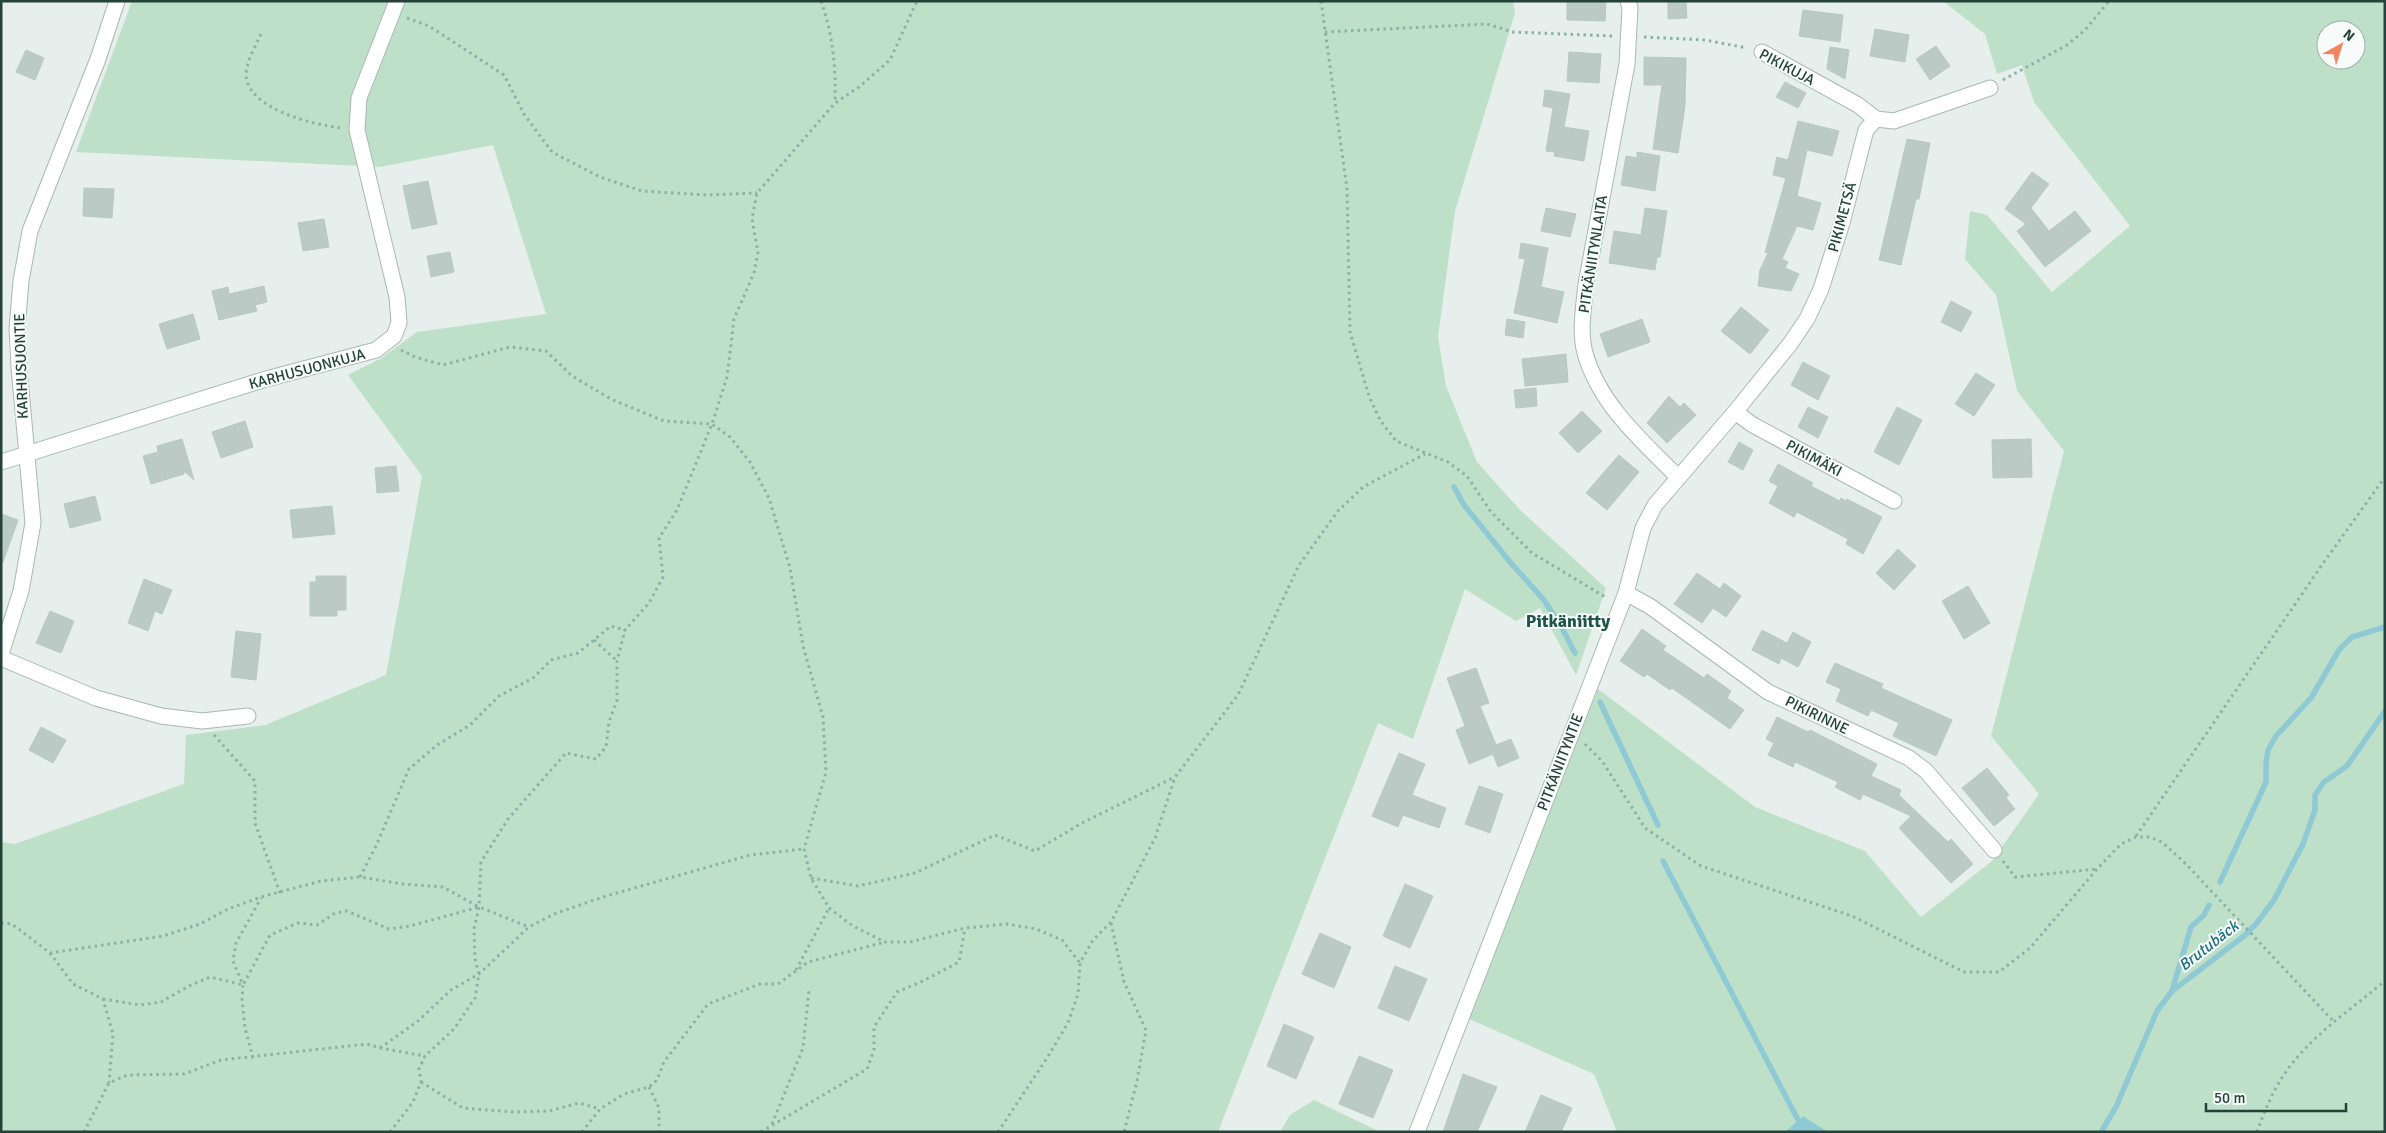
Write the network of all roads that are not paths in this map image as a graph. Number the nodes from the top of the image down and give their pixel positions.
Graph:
1 (117, 1) edge
2 (1628, 1) edge
3 (395, 7) edge
4 (1762, 52) road end
5 (1990, 88) road end
6 (1876, 119) junction
7 (1736, 412) junction
8 (26, 454) junction
9 (1, 462) edge
10 (1678, 477) junction
11 (1894, 501) dead end
12 (1619, 592) junction
13 (1, 654) edge
14 (1, 658) edge
15 (248, 716) dead end
16 (1994, 850) road end
17 (1417, 1132) edge

1 - 8 street, KARHUSUONTIE
2 - 10 street, PITKÄNIITYNLAITA
3 - 8 street, KARHUSUONKUJA
4 - 6 street, PIKIKUJA
5 - 6 street
6 - 7 street, PIKIMETSÄ
7 - 10 street, PITKÄNIITYNTIE
7 - 11 street, PIKIMÄKI
8 - 9 street, KARHUSUONKUJA
8 - 13 street, KARHUSUONTIE
10 - 12 street, PITKÄNIITYNTIE
12 - 16 street, PIKIRINNE
12 - 17 street, PITKÄNIITYNTIE
14 - 15 street

